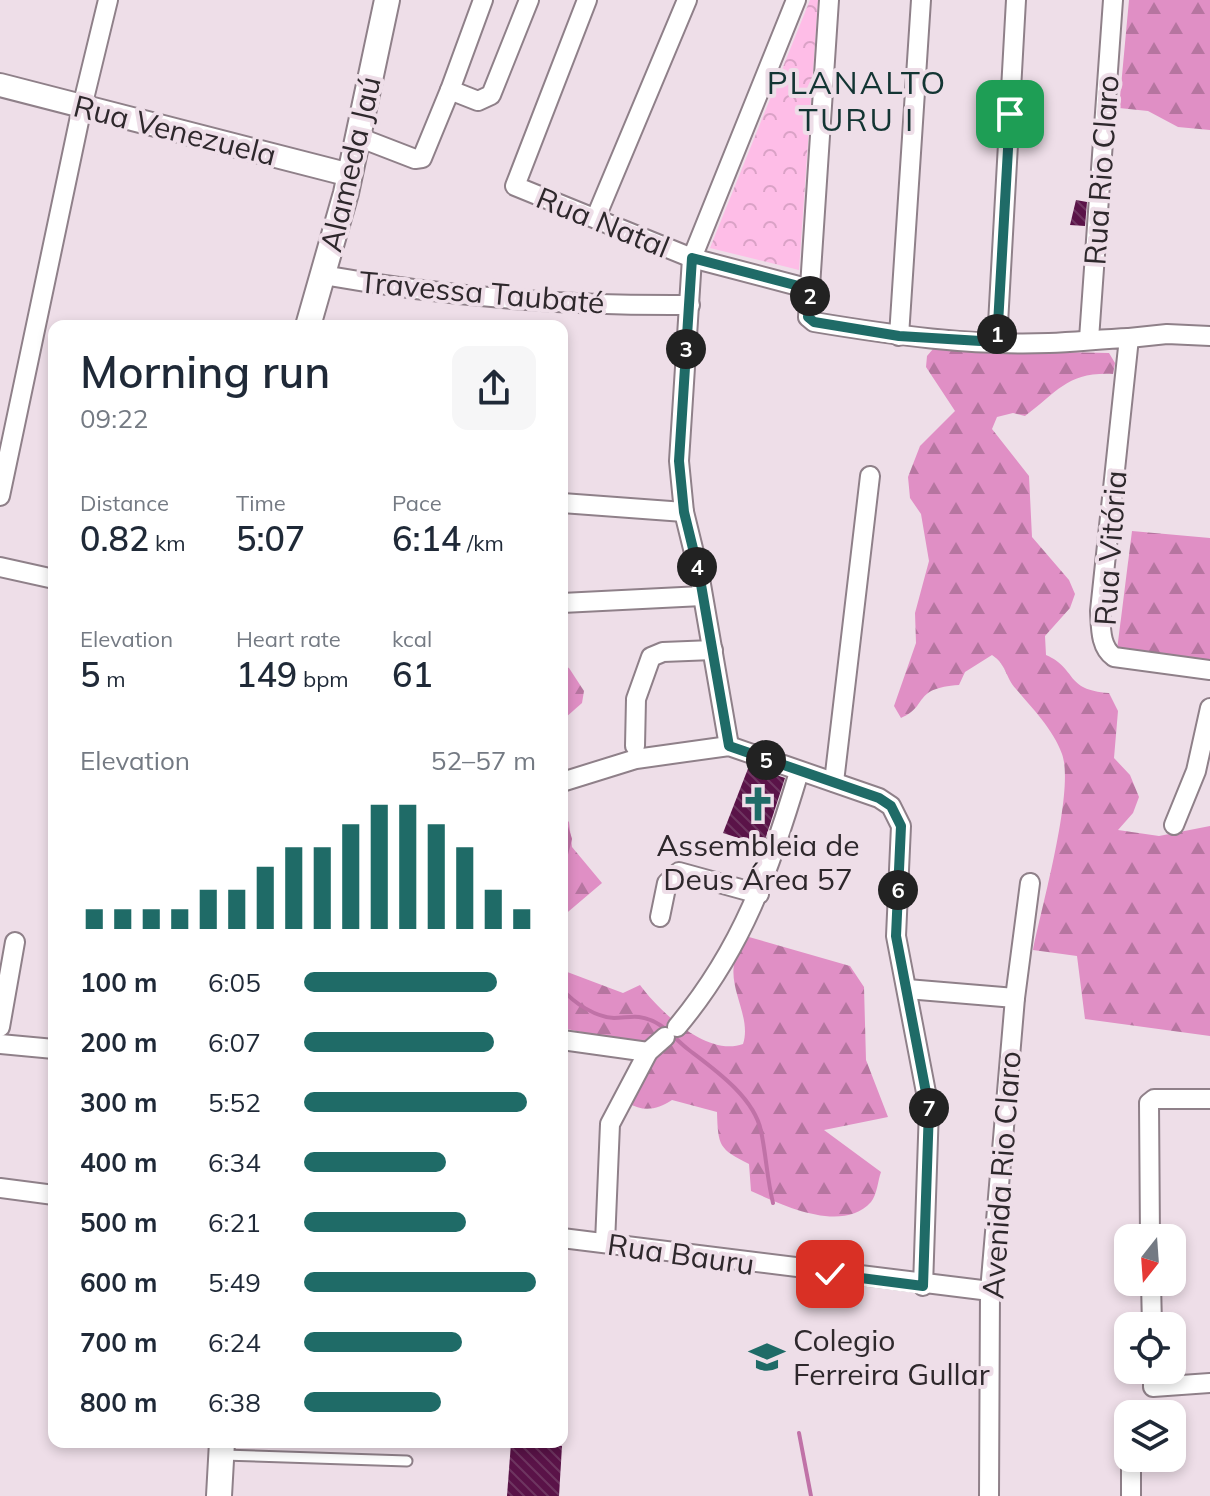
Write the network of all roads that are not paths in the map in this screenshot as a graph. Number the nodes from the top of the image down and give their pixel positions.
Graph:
1 (108, 0) edge
2 (387, 0) edge
3 (483, 0) edge
4 (529, 0) edge
5 (587, 0) edge
6 (687, 0) edge
7 (796, 0) edge
8 (829, 0) edge
9 (921, 0) edge
10 (1016, 0) edge
11 (1113, 0) edge
12 (0, 85) edge
13 (450, 90) junction
14 (82, 107) junction
15 (358, 137) junction
16 (350, 175) junction
17 (596, 217) junction
18 (692, 258) junction
19 (323, 275) junction
20 (810, 289) junction
21 (690, 305) junction
22 (310, 320) edge
23 (899, 336) junction
24 (1210, 336) edge
25 (1129, 338) junction
26 (1089, 339) junction
27 (997, 342) junction
28 (4, 459) edge
29 (870, 476) dead end
30 (0, 496) edge
31 (568, 503) edge
32 (684, 512) junction
33 (0, 567) edge
34 (48, 578) edge
35 (702, 596) junction
36 (568, 603) edge
37 (713, 650) junction
38 (1210, 670) edge
39 (1210, 708) edge
40 (635, 746) dead end
41 (729, 746) junction
42 (799, 772) junction
43 (568, 780) edge
44 (834, 782) junction
45 (1174, 825) dead end
46 (1030, 883) dead end
47 (759, 894) junction
48 (660, 917) dead end
49 (15, 942) dead end
50 (907, 989) junction
51 (1015, 998) junction
52 (0, 1027) edge
53 (568, 1041) edge
54 (0, 1044) edge
55 (48, 1048) edge
56 (648, 1052) junction
57 (1210, 1099) edge
58 (0, 1188) edge
59 (48, 1194) edge
60 (1150, 1224) edge
61 (568, 1239) edge
62 (605, 1243) junction
63 (923, 1286) junction
64 (990, 1291) junction
65 (1210, 1383) edge
66 (1153, 1384) edge
67 (222, 1449) edge
68 (407, 1461) dead end
69 (1131, 1472) edge
70 (219, 1496) edge
71 (989, 1496) edge
72 (1131, 1496) edge

1 - 14 street
2 - 15 main road, Alameda Jaú
3 - 13 street
4 - 13 street
5 - 17 street, Rua Natal
6 - 17 street
7 - 18 street
8 - 20 street
9 - 23 street
10 - 27 street
11 - 26 street, Rua Rio Claro
12 - 14 street, Rua Venezuela
13 - 15 street
14 - 16 street, Rua Venezuela
14 - 28 street
15 - 16 main road, Alameda Jaú
16 - 19 main road, Alameda Jaú
17 - 18 street, Rua Natal
18 - 20 street, Rua Natal
18 - 21 street
19 - 21 street, Travessa Taubaté
19 - 22 main road, Alameda Jaú
20 - 23 street
21 - 32 street
23 - 27 street
24 - 25 street
25 - 26 street
25 - 38 street, Rua Vitória
26 - 27 street
28 - 30 street
29 - 44 street
31 - 32 street
32 - 35 street
33 - 34 street
35 - 36 street
35 - 37 street
37 - 40 street
37 - 41 street
39 - 45 street
41 - 42 street
41 - 43 street
42 - 44 street
42 - 47 street
44 - 50 street
46 - 51 street, Avenida Rio Claro
47 - 48 street
47 - 56 street
49 - 52 street
50 - 51 street
50 - 63 street
51 - 64 street, Avenida Rio Claro
53 - 56 street
54 - 55 street
56 - 62 street
57 - 60 street
58 - 59 street
61 - 62 street, Rua Bauru
62 - 63 street, Rua Bauru
63 - 64 street, Rua Bauru
64 - 71 street, Avenida Rio Claro
65 - 66 street
67 - 68 lane
67 - 70 main road
69 - 72 street

